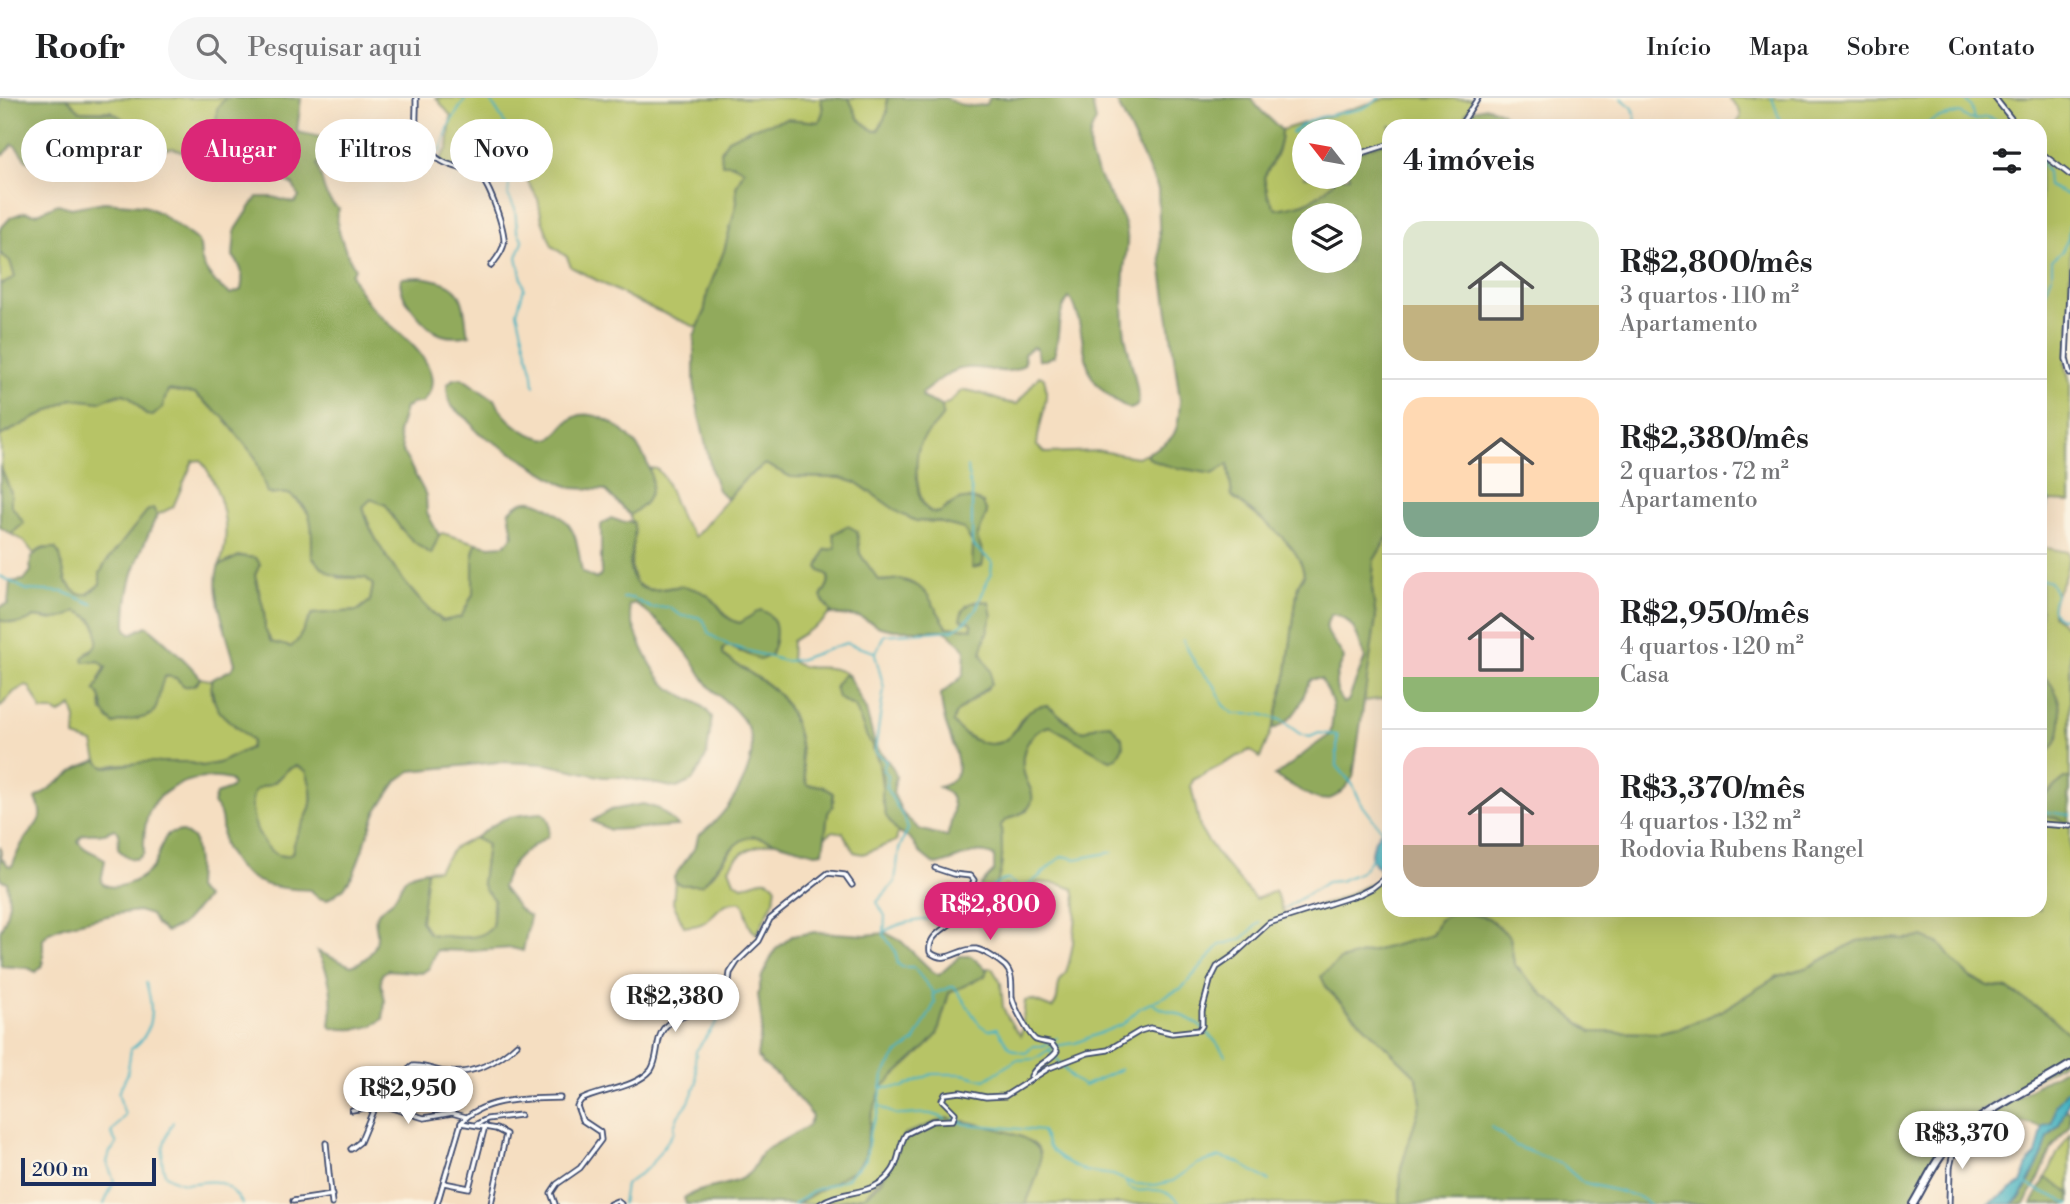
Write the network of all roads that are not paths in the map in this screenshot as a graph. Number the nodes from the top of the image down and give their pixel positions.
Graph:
1 (416, 98) edge
2 (1478, 98) edge
3 (1995, 98) edge
4 (1464, 119) edge
5 (2012, 119) edge
6 (1382, 147) edge
7 (1362, 153) edge
8 (2047, 157) edge
9 (2070, 175) edge
10 (491, 267) dead end
11 (2070, 269) edge
12 (2070, 374) edge
13 (2047, 824) edge
14 (2070, 826) edge
15 (935, 868) dead end
16 (1382, 880) edge
17 (852, 885) dead end
18 (517, 1044) dead end
19 (2070, 1065) edge
20 (1031, 1078) junction
21 (560, 1098) dead end
22 (375, 1106) junction
23 (399, 1109) junction
24 (352, 1110) dead end
25 (520, 1115) dead end
26 (466, 1117) junction
27 (461, 1123) junction
28 (475, 1125) junction
29 (485, 1126) junction
30 (1957, 1137) junction
31 (326, 1143) dead end
32 (351, 1149) dead end
33 (443, 1183) junction
34 (332, 1195) junction
35 (293, 1200) edge
36 (332, 1204) edge
37 (437, 1204) edge
38 (491, 1204) edge
39 (555, 1204) edge
40 (610, 1204) edge
41 (621, 1204) edge
42 (820, 1204) edge
43 (1913, 1204) edge
44 (1949, 1204) edge

1 - 10 street
2 - 4 street
3 - 5 street
6 - 7 street
8 - 9 street
11 - 12 street
13 - 14 street
15 - 20 street
16 - 20 street
17 - 39 street
18 - 23 street
19 - 30 main road
20 - 42 street
21 - 26 street
22 - 23 street
22 - 24 street
22 - 32 street
23 - 26 street
25 - 28 street
26 - 27 street
27 - 28 street
27 - 33 street
28 - 29 street
29 - 33 street
29 - 38 street
30 - 43 main road
30 - 44 street
31 - 34 street
33 - 37 street
34 - 35 street
34 - 36 street
40 - 41 street

